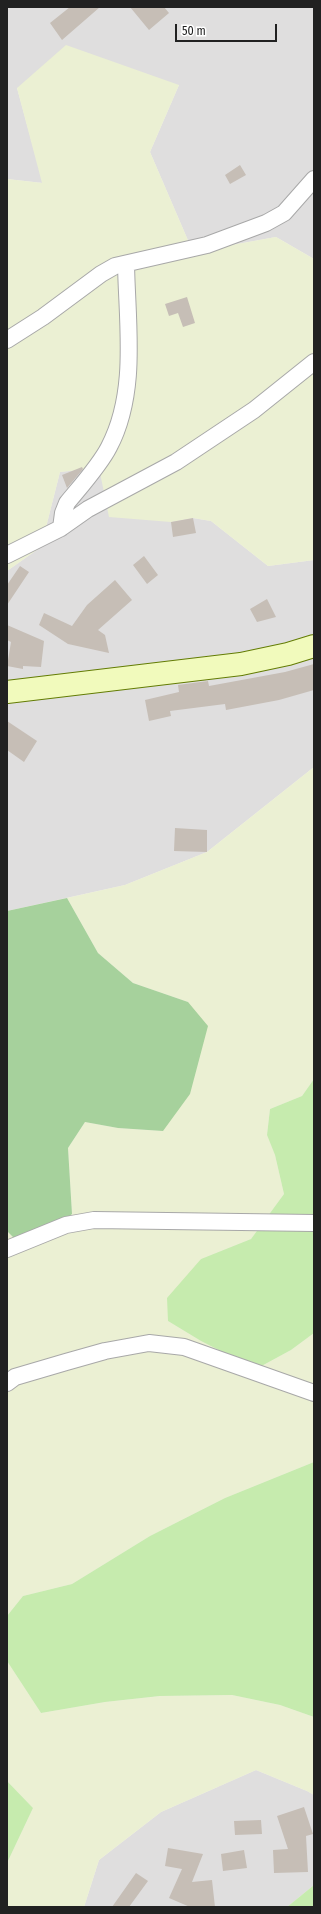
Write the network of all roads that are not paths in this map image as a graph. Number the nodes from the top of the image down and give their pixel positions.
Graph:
1 (314, 179) edge
2 (126, 264) junction
3 (7, 340) edge
4 (314, 362) edge
5 (61, 528) junction
6 (7, 555) edge
7 (314, 646) edge
8 (7, 692) edge
9 (314, 1222) edge
10 (7, 1249) edge
11 (7, 1383) edge
12 (314, 1393) edge

1 - 2 street
2 - 3 street
2 - 5 street
4 - 5 street
5 - 6 street
7 - 8 street
9 - 10 street
11 - 12 street

